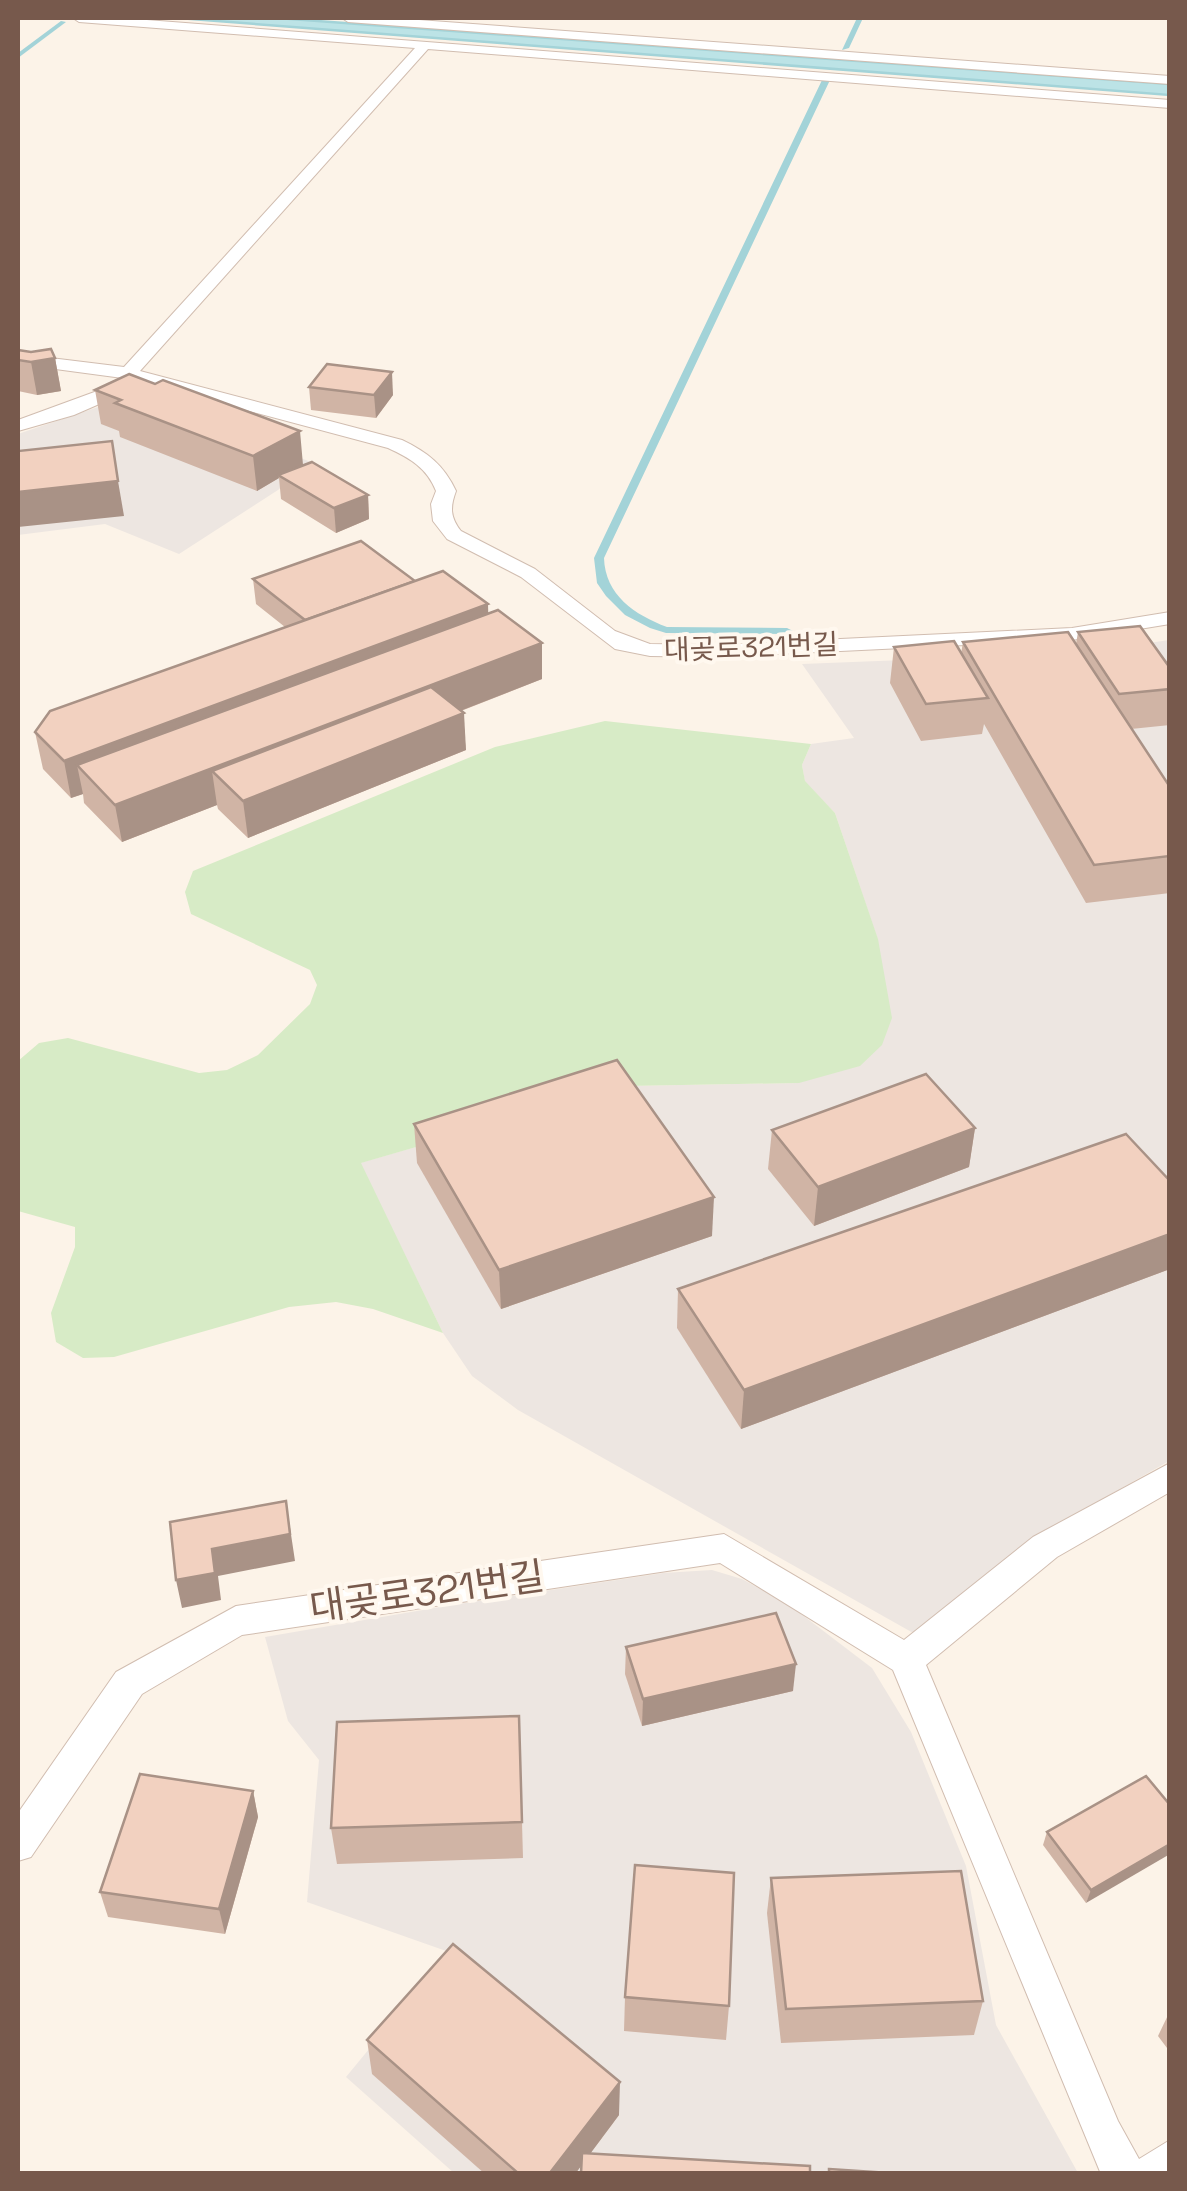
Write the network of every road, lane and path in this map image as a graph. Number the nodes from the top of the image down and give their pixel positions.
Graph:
1 (79, 18) edge
2 (348, 18) edge
3 (447, 21) edge
4 (425, 45) junction
5 (1170, 80) edge
6 (1170, 104) edge
7 (18, 359) edge
8 (137, 375) junction
9 (18, 426) edge
10 (1170, 618) edge
11 (1170, 1476) edge
12 (906, 1660) junction
13 (18, 1844) edge
14 (1170, 2161) edge
15 (1124, 2174) edge
16 (1154, 2174) edge

1 - 4 lane
2 - 3 lane
3 - 5 lane
4 - 6 lane
4 - 8 lane
7 - 8 lane, 대곶로321번길
8 - 9 lane
8 - 10 lane, 대곶로321번길
11 - 12 lane
12 - 13 lane, 대곶로321번길
12 - 15 lane
14 - 16 lane

